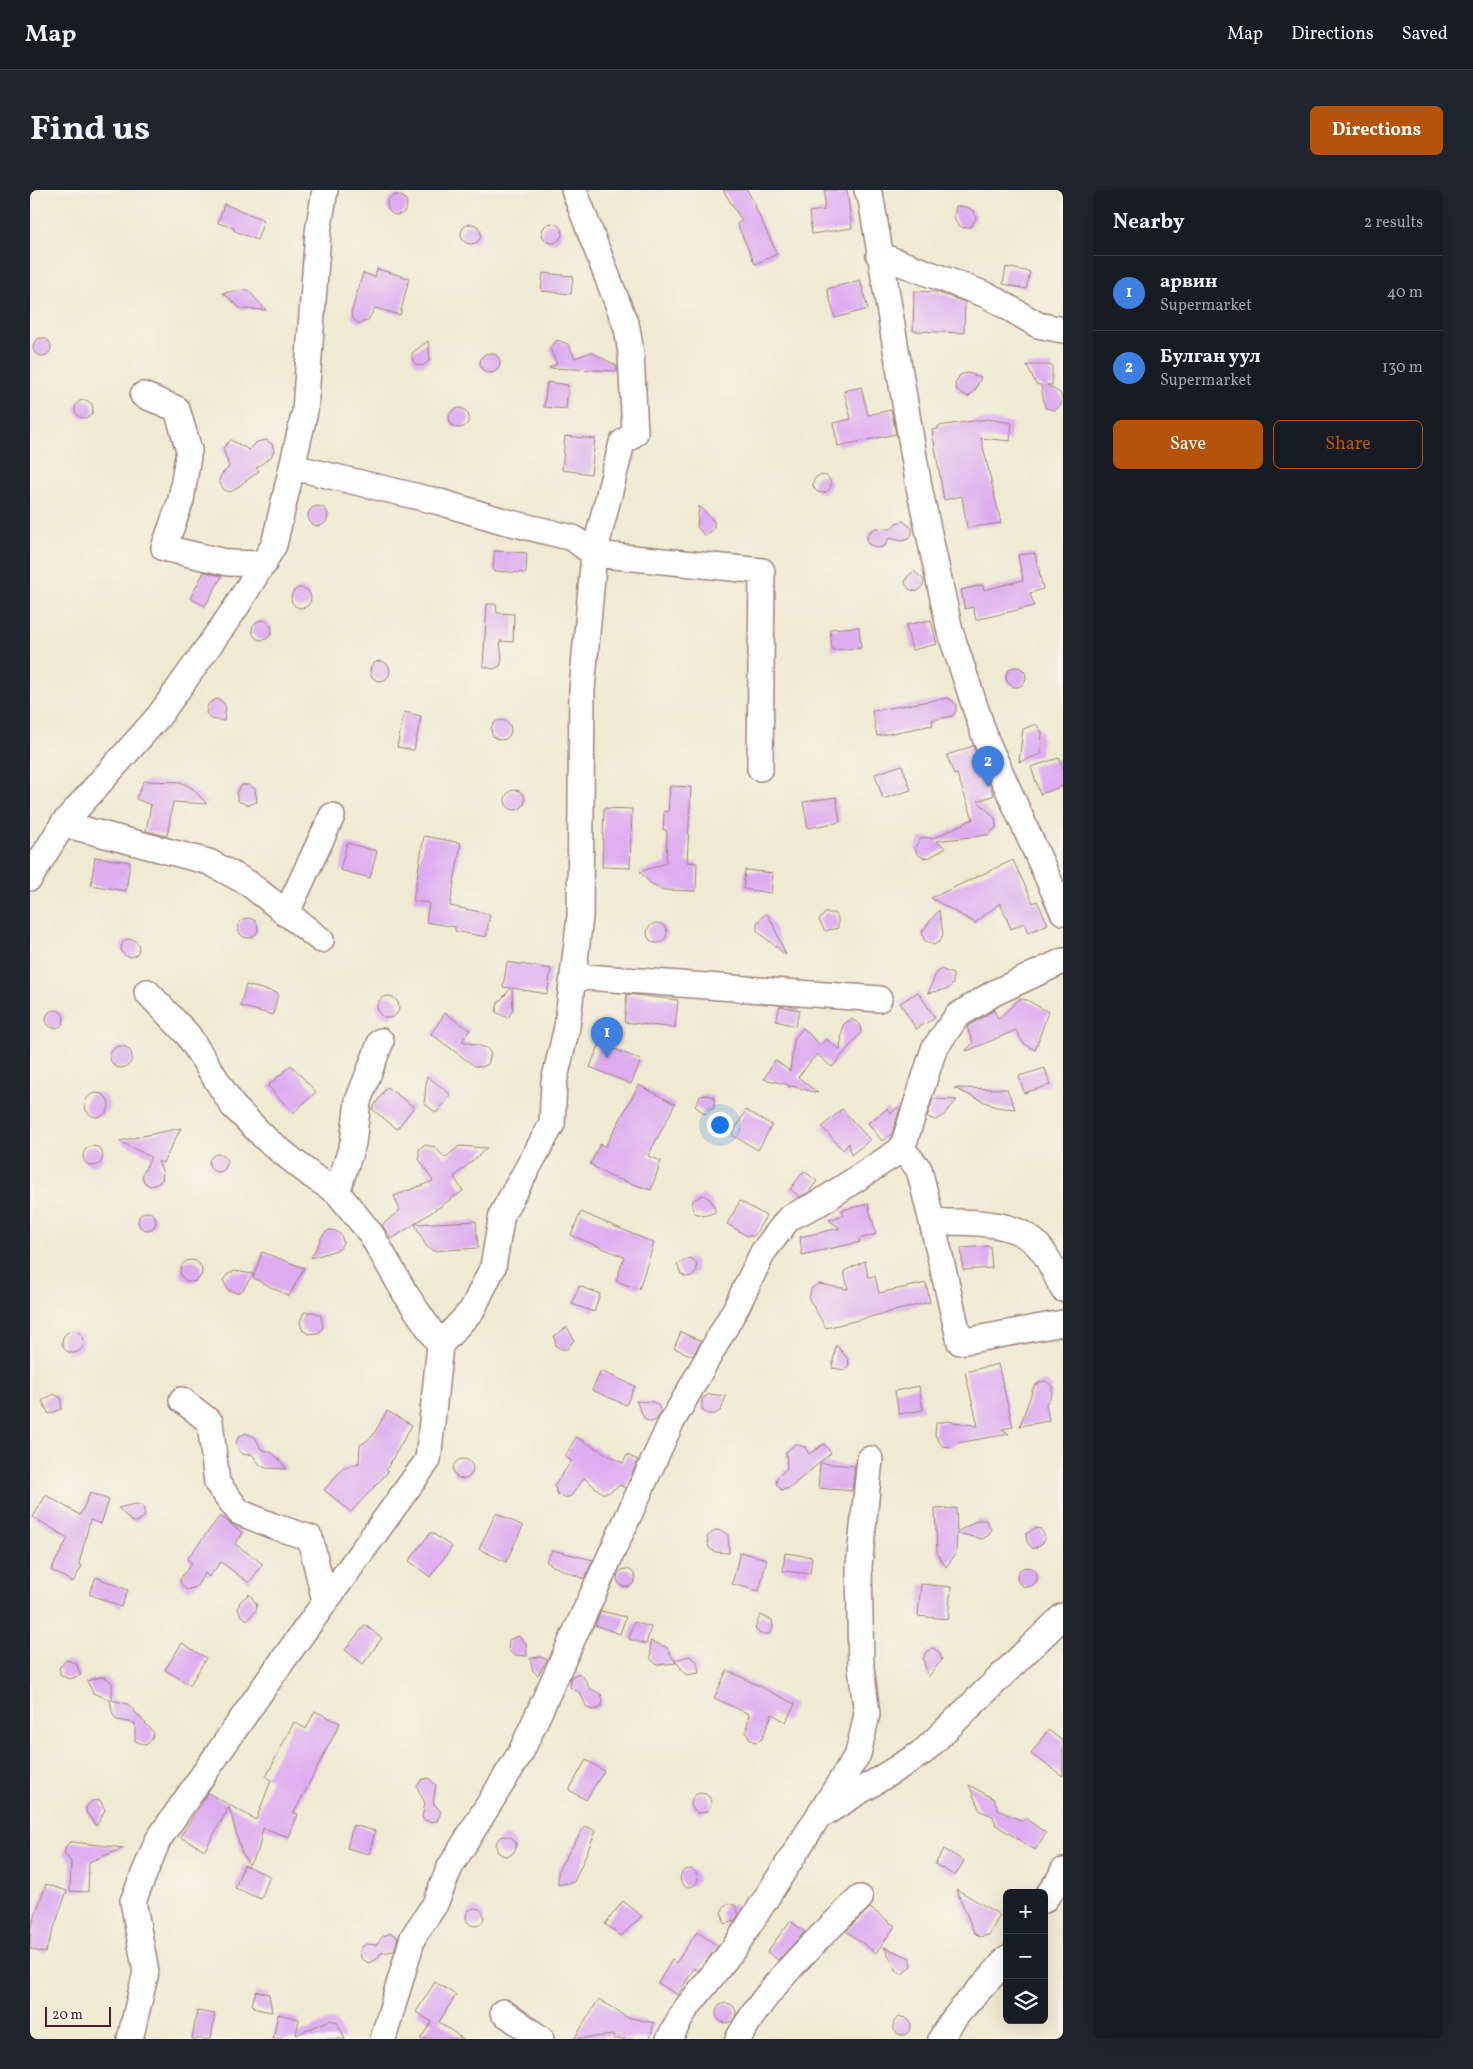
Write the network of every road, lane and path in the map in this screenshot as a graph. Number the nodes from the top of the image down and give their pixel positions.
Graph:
1 (325, 190) edge
2 (574, 190) edge
3 (867, 190) edge
4 (879, 255) junction
5 (1063, 330) edge
6 (143, 395) dead end
7 (294, 467) junction
8 (594, 554) junction
9 (264, 564) junction
10 (760, 768) dead end
11 (332, 816) dead end
12 (63, 824) junction
13 (30, 878) edge
14 (1063, 912) edge
15 (286, 914) junction
16 (321, 940) dead end
17 (1063, 961) edge
18 (573, 976) junction
19 (147, 992) dead end
20 (879, 999) dead end
21 (381, 1041) dead end
22 (902, 1149) junction
23 (337, 1192) junction
24 (932, 1222) junction
25 (1063, 1289) edge
26 (1063, 1323) edge
27 (440, 1346) junction
28 (182, 1400) dead end
29 (870, 1459) dead end
30 (325, 1601) junction
31 (1063, 1616) edge
32 (821, 1815) junction
33 (1063, 1871) edge
34 (1048, 1895) edge
35 (860, 1898) dead end
36 (1003, 1963) edge
37 (503, 2012) dead end
38 (130, 2039) edge
39 (383, 2039) edge
40 (541, 2039) edge
41 (669, 2039) edge
42 (738, 2039) edge
43 (940, 2039) edge

1 - 7 street
2 - 8 street
3 - 4 street
4 - 5 street
4 - 14 street
6 - 9 street
7 - 8 street
7 - 9 street
8 - 10 street
8 - 18 street
9 - 12 street
11 - 15 street
12 - 13 street
12 - 15 street
15 - 16 street
17 - 22 street
18 - 20 street
18 - 27 street
19 - 23 street
21 - 23 street
22 - 24 street
22 - 39 street
23 - 27 street
24 - 25 street
24 - 26 street
27 - 30 street
28 - 30 street
29 - 32 street
30 - 38 street
31 - 32 street
32 - 41 street
33 - 34 street
35 - 42 street
36 - 43 street
37 - 40 street

